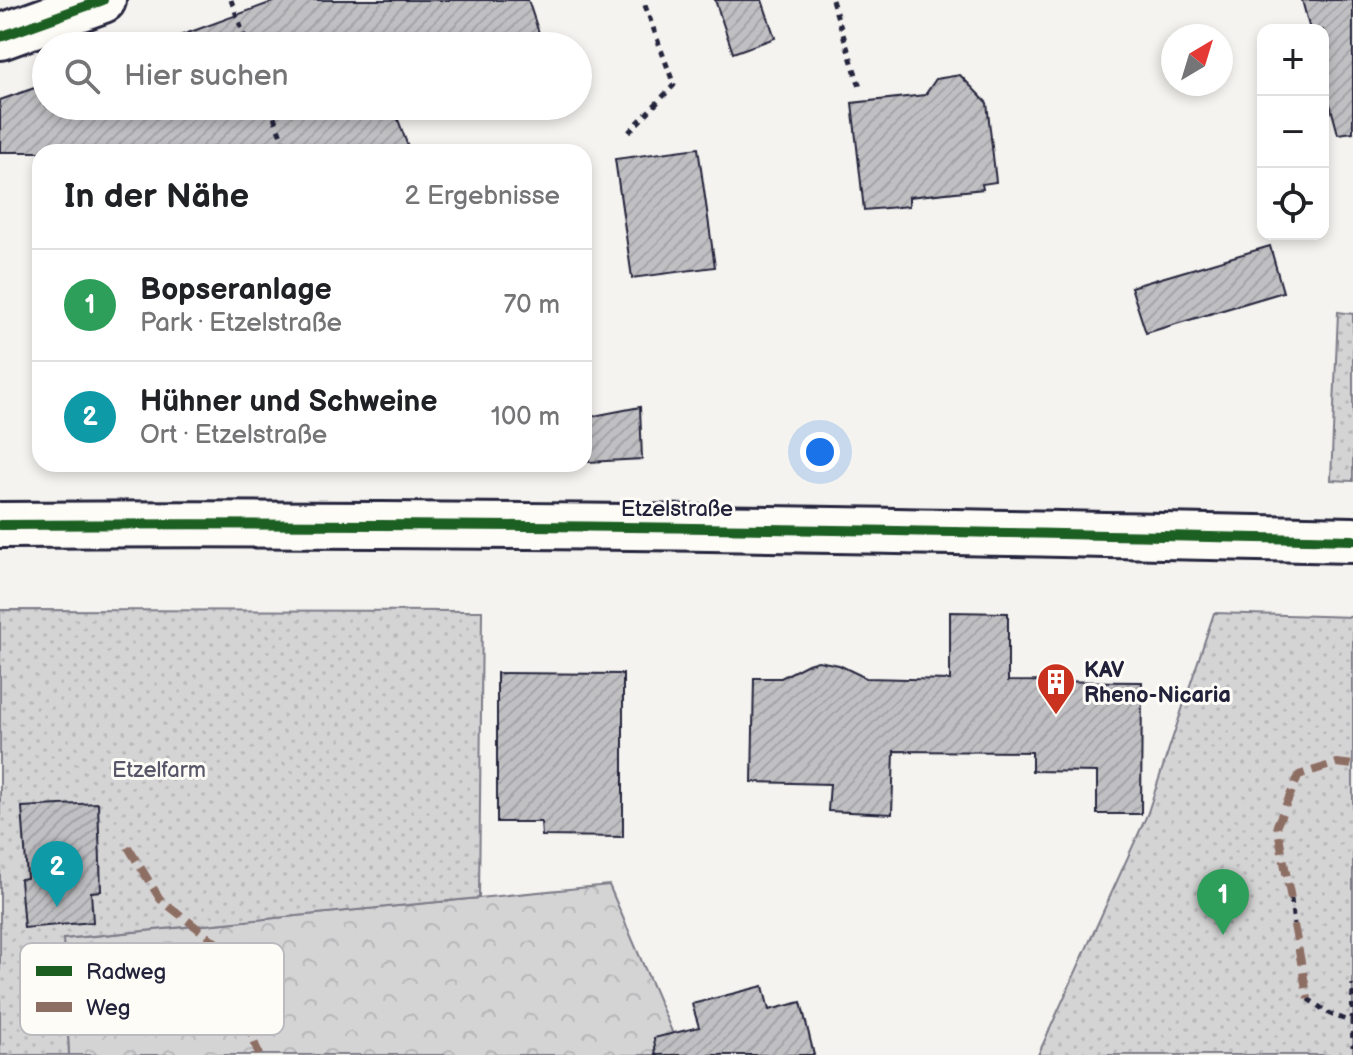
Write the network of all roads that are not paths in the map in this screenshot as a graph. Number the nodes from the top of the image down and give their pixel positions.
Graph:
1 (103, 0) edge
2 (0, 37) edge
3 (0, 525) edge
4 (1353, 540) edge

1 - 2 street
3 - 4 street, Etzelstraße

